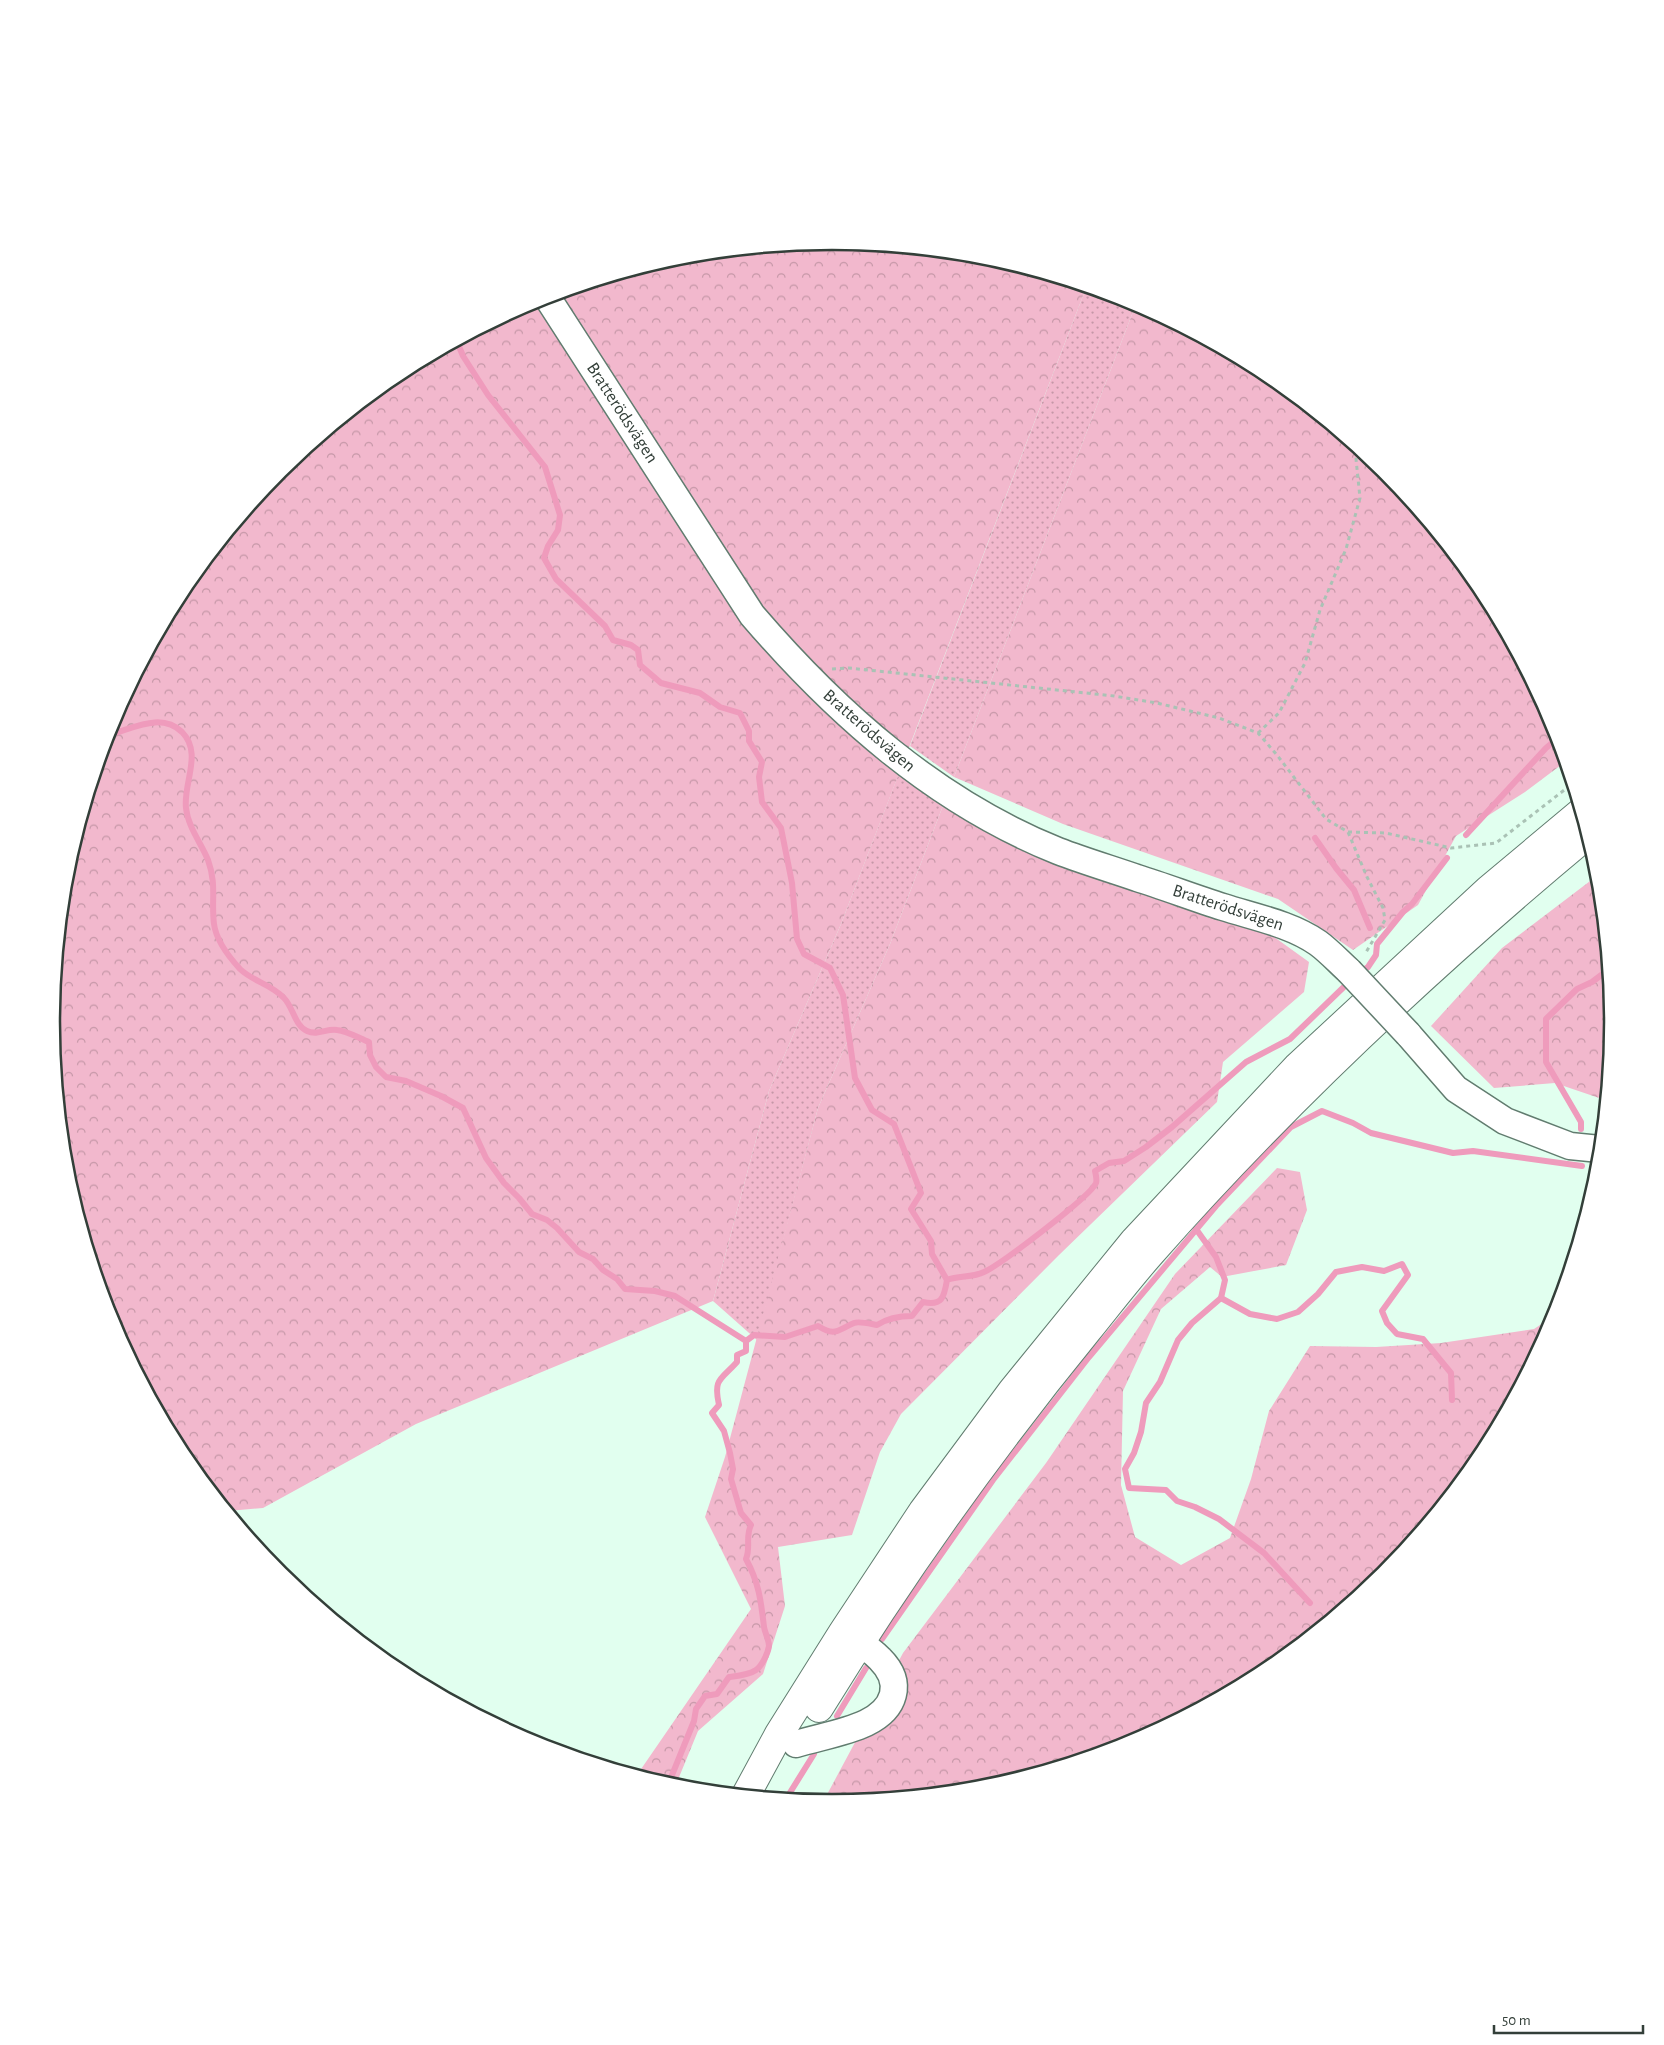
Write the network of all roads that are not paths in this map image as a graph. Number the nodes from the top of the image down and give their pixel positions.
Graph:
1 (550, 304) edge
2 (1576, 816) edge
3 (1582, 839) edge
4 (1593, 1148) edge
5 (851, 1637) junction
6 (796, 1744) junction
7 (749, 1790) edge
8 (768, 1792) edge

1 - 4 street, Bratterödsvägen, bridge
2 - 5 main road
3 - 5 main road
5 - 6 main road
5 - 6 street
5 - 7 main road
6 - 8 main road

